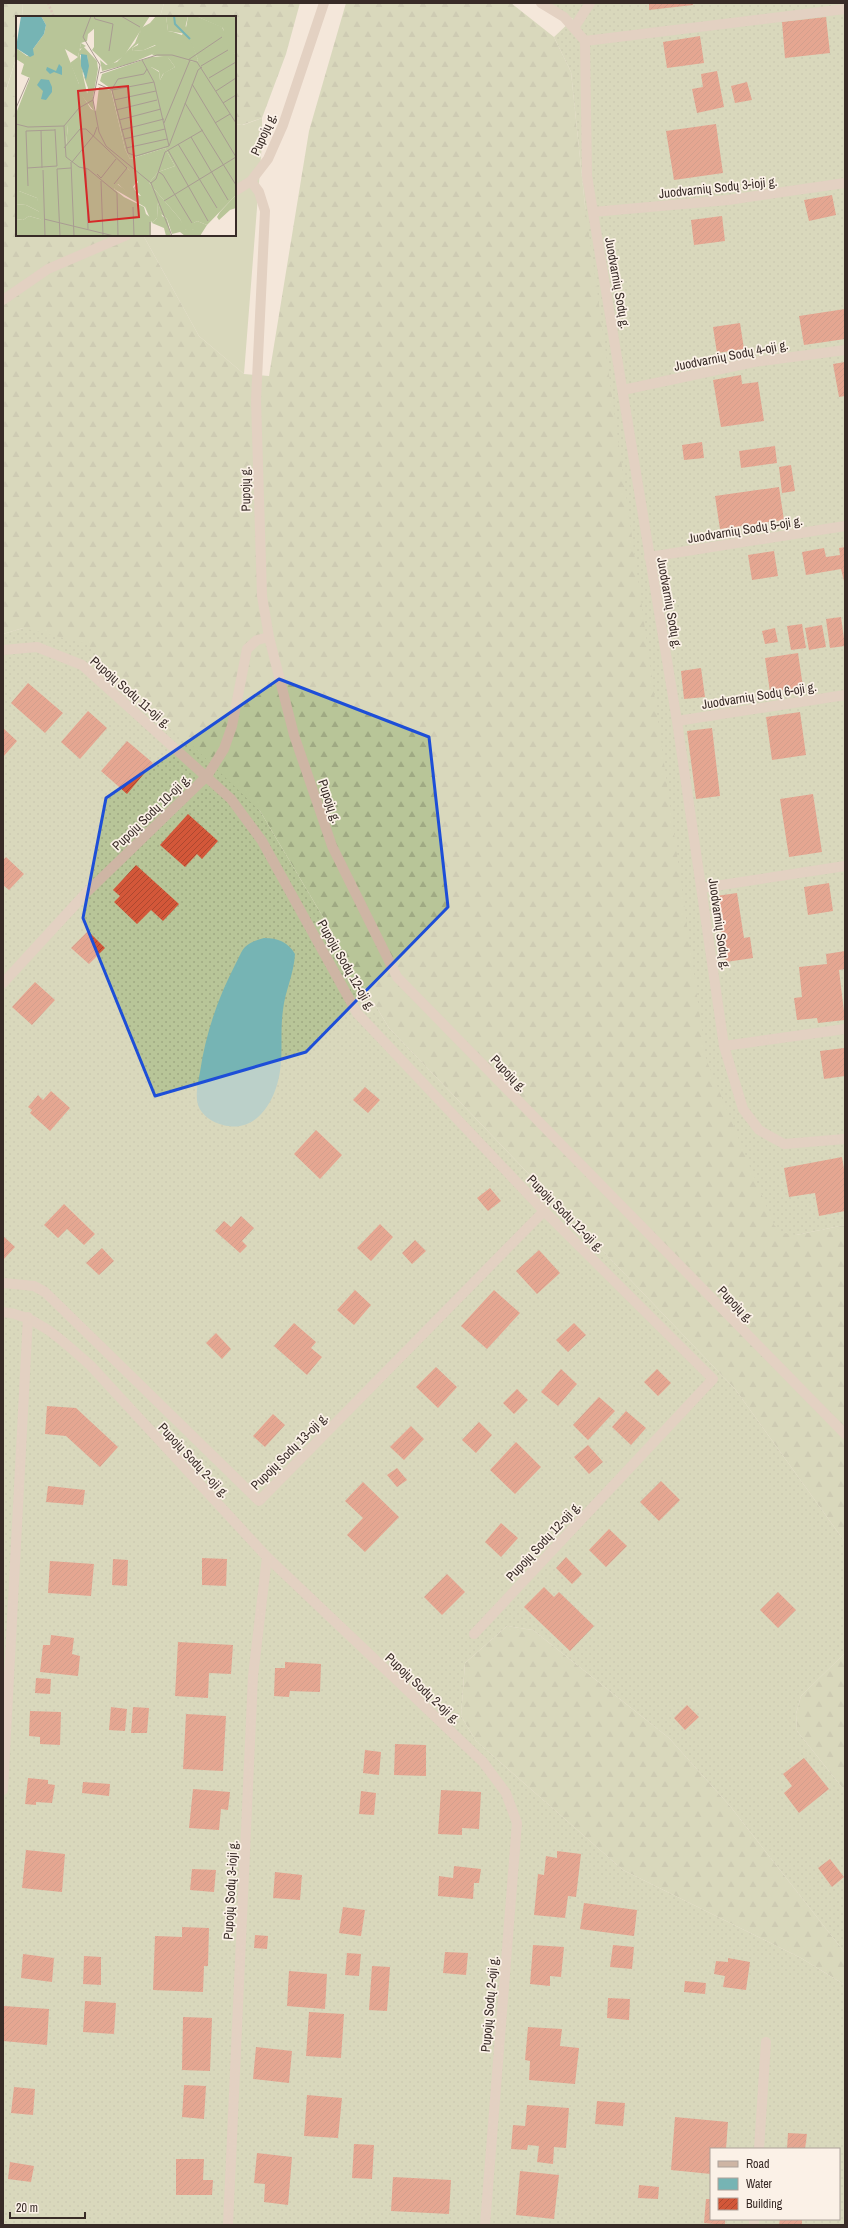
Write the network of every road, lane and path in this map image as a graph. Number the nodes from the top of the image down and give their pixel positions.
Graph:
1 (48, 3) edge
2 (324, 3) edge
3 (542, 3) edge
4 (590, 3) edge
5 (845, 9) edge
6 (54, 16) edge
7 (574, 28) junction
8 (584, 41) junction
9 (251, 181) junction
10 (845, 183) edge
11 (236, 190) edge
12 (593, 212) junction
13 (125, 236) edge
14 (3, 300) edge
15 (845, 350) edge
16 (623, 390) junction
17 (845, 526) edge
18 (649, 557) junction
19 (269, 637) junction
20 (3, 650) edge
21 (845, 695) edge
22 (677, 721) junction
23 (207, 776) junction
24 (845, 866) edge
25 (702, 888) junction
26 (3, 983) edge
27 (845, 1029) edge
28 (724, 1046) junction
29 (845, 1139) edge
30 (544, 1211) junction
31 (3, 1282) edge
32 (3, 1312) edge
33 (28, 1317) junction
34 (845, 1434) edge
35 (266, 1557) junction
36 (474, 1634) dead end
37 (3, 1790) edge
38 (766, 2042) dead end
39 (759, 2148) edge
40 (228, 2225) edge
41 (485, 2225) edge

1 - 6 path
2 - 9 street, Pupojų g.
3 - 7 street
4 - 7 street
5 - 8 street
7 - 8 street
8 - 12 street, Juodvarnių Sodų g.
9 - 11 street
9 - 19 street, Pupojų g.
10 - 12 street, Juodvarnių Sodų 3-ioji g.
12 - 16 street, Juodvarnių Sodų g.
13 - 14 street
15 - 16 street, Juodvarnių Sodų 4-oji g.
16 - 18 street, Juodvarnių Sodų g.
17 - 18 street, Juodvarnių Sodų 5-oji g.
18 - 22 street, Juodvarnių Sodų g.
19 - 23 street, Pupojų Sodų 10-oji g.
19 - 34 street, Pupojų g.
20 - 23 street, Pupojų Sodų 11-oji g.
21 - 22 street, Juodvarnių Sodų 6-oji g.
22 - 25 street, Juodvarnių Sodų g.
23 - 26 street, Pupojų Sodų 10-oji g.
23 - 30 street, Pupojų Sodų 12-oji g.
24 - 25 street
25 - 28 street, Juodvarnių Sodų g.
27 - 28 street
28 - 29 street, Juodvarnių Sodų g.
30 - 31 street, Pupojų Sodų 13-oji g.
30 - 36 street, Pupojų Sodų 12-oji g.
32 - 33 street, Pupojų Sodų 2-oji g.
33 - 35 street, Pupojų Sodų 2-oji g.
33 - 37 street
35 - 40 street, Pupojų Sodų 3-ioji g.
35 - 41 street, Pupojų Sodų 2-oji g.
38 - 39 street

